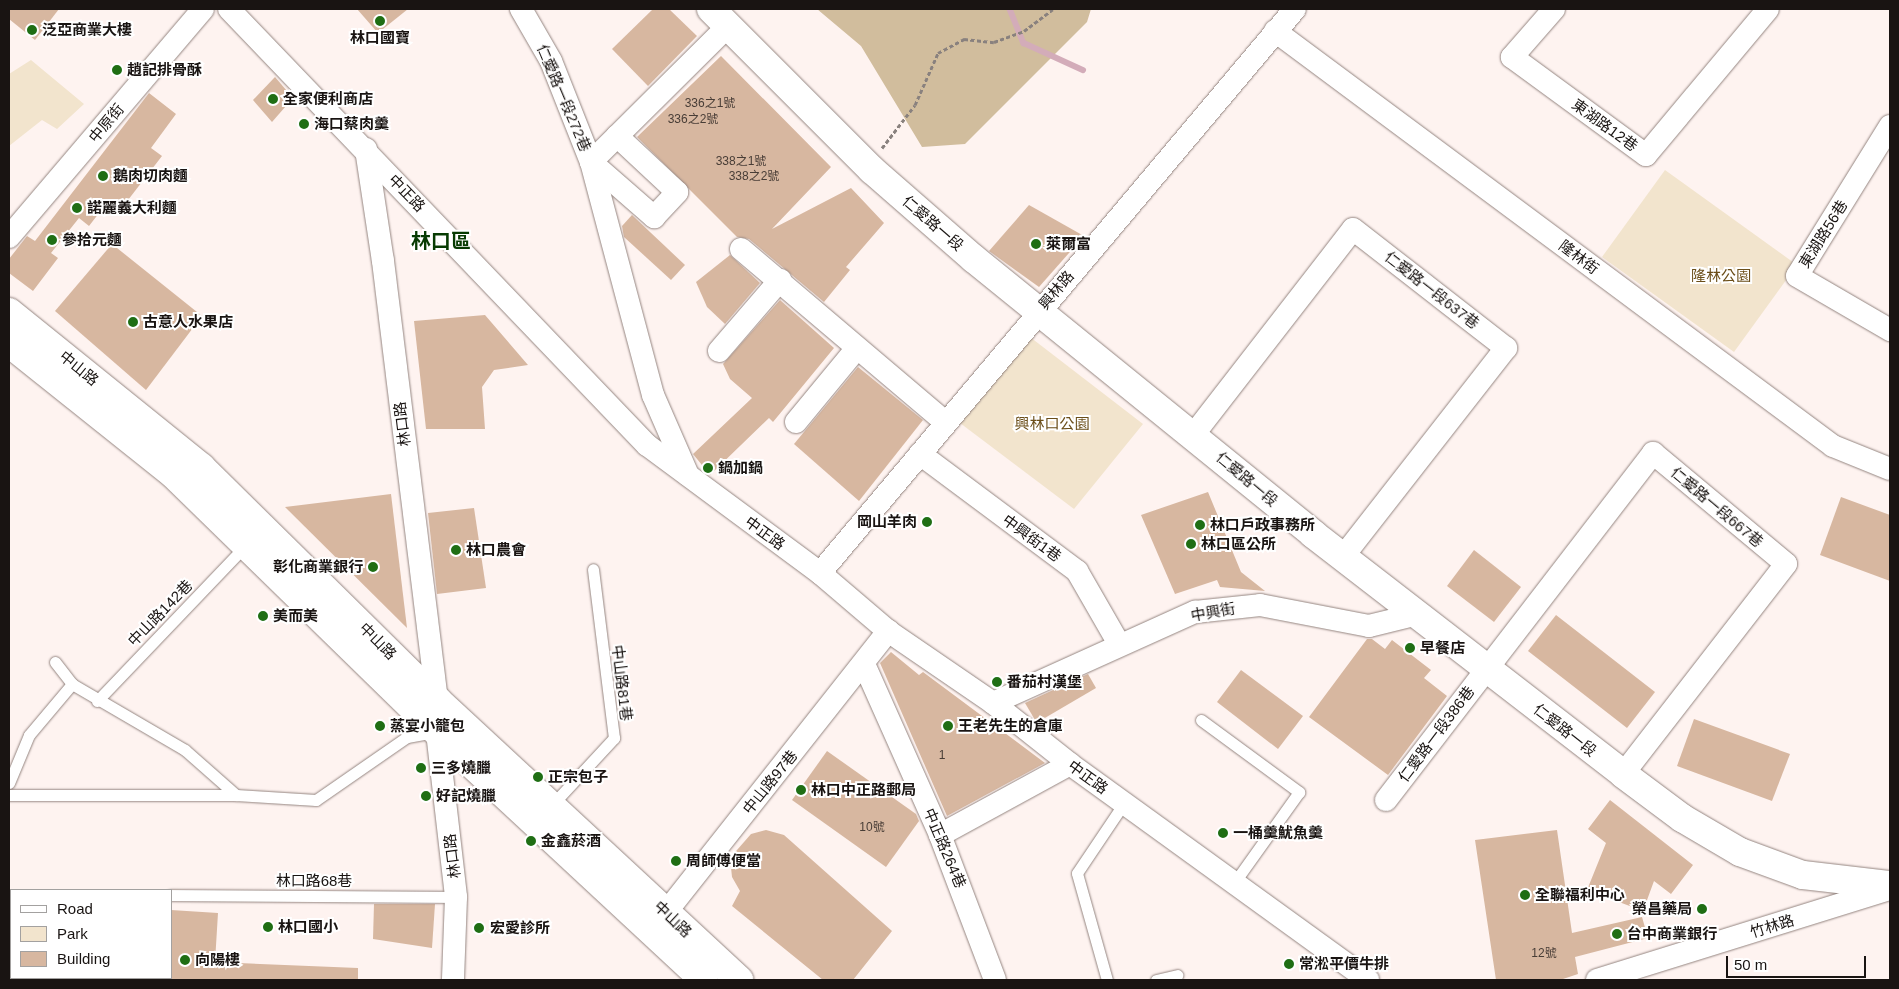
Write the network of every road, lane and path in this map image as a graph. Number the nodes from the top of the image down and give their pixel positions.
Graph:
1 (204, 9) edge
2 (229, 9) edge
3 (521, 9) edge
4 (1053, 9) edge
5 (1295, 9) edge
6 (1554, 9) edge
7 (1768, 9) edge
8 (719, 18) edge
9 (1275, 31) junction
10 (1890, 126) edge
11 (617, 136) junction
12 (366, 149) junction
13 (591, 162) junction
14 (868, 166) junction
15 (9, 237) edge
16 (741, 248) dead end
17 (780, 280) junction
18 (1038, 311) junction
19 (9, 312) edge
20 (1890, 330) edge
21 (9, 343) edge
22 (857, 348) junction
23 (719, 351) dead end
24 (796, 422) dead end
25 (945, 422) junction
26 (1194, 434) junction
27 (920, 454) junction
28 (1890, 469) edge
29 (689, 478) junction
30 (245, 546) junction
31 (1343, 557) junction
32 (593, 569) dead end
33 (820, 573) junction
34 (1418, 614) junction
35 (888, 632) junction
36 (1119, 644) junction
37 (54, 662) dead end
38 (864, 664) junction
39 (1486, 669) junction
40 (72, 684) junction
41 (436, 700) junction
42 (97, 701) junction
43 (993, 703) junction
44 (1201, 720) dead end
45 (437, 732) junction
46 (1070, 764) junction
47 (1623, 774) junction
48 (9, 783) edge
49 (9, 795) edge
50 (236, 795) junction
51 (1386, 800) dead end
52 (1124, 803) junction
53 (551, 806) junction
54 (940, 835) junction
55 (1234, 883) junction
56 (1890, 885) edge
57 (1890, 889) edge
58 (172, 895) edge
59 (456, 898) junction
60 (658, 922) junction
61 (1176, 975) dead end
62 (453, 980) edge
63 (704, 980) edge
64 (739, 980) edge
65 (995, 980) edge
66 (1107, 980) edge
67 (1156, 980) edge
68 (1368, 980) edge
69 (1597, 980) edge

1 - 15 street, 中原街
2 - 12 street, 中正路
3 - 13 street, 仁愛路一段272巷
4 - 14 path
5 - 9 street, 興林路
6 - 7 street, 東湖路12巷
8 - 11 street
8 - 14 main road, 仁愛路一段
9 - 18 street, 興林路
9 - 28 street, 隆林街
10 - 20 street, 東湖路56巷
11 - 13 street
11 - 13 street
12 - 29 street, 中正路
12 - 41 street, 林口路
13 - 29 street, 仁愛路一段272巷
14 - 18 main road, 仁愛路一段
16 - 17 street
17 - 22 street
17 - 23 street
18 - 25 street, 興林路
18 - 26 main road, 仁愛路一段
19 - 41 main road, 中山路
21 - 30 main road, 中山路
22 - 24 street
22 - 25 street
25 - 27 street, 興林路
26 - 31 main road, 仁愛路一段
26 - 31 street, 仁愛路一段637巷
27 - 33 street, 興林路
27 - 36 street, 中興街1巷
29 - 33 street, 中正路
30 - 42 lane, 中山路142巷
30 - 45 main road, 中山路
31 - 34 main road, 仁愛路一段
32 - 53 lane, 中山路81巷
33 - 35 street, 中正路
34 - 36 street, 中興街
34 - 39 main road, 仁愛路一段
35 - 38 street, 中山路97巷
35 - 43 street, 中正路
36 - 43 street, 中興街
37 - 40 lane
38 - 54 street, 中正路264巷
38 - 60 street, 中山路97巷
39 - 47 main road, 仁愛路一段
39 - 47 street, 仁愛路一段667巷
39 - 51 street, 仁愛路一段386巷
40 - 42 lane
40 - 48 lane
41 - 53 main road, 中山路
42 - 50 lane
43 - 46 street, 中正路
44 - 55 lane
45 - 50 lane
45 - 59 street, 林口路
45 - 60 main road, 中山路
46 - 52 street, 中正路
46 - 54 street
47 - 56 main road, 仁愛路一段
49 - 50 lane
52 - 55 street, 中正路
52 - 66 lane
53 - 60 main road, 中山路
54 - 65 street, 中正路264巷
55 - 68 street, 中正路
57 - 69 street, 竹林路
58 - 59 lane, 林口路68巷
59 - 62 street, 林口路
60 - 63 main road, 中山路
60 - 64 main road, 中山路
61 - 67 lane

